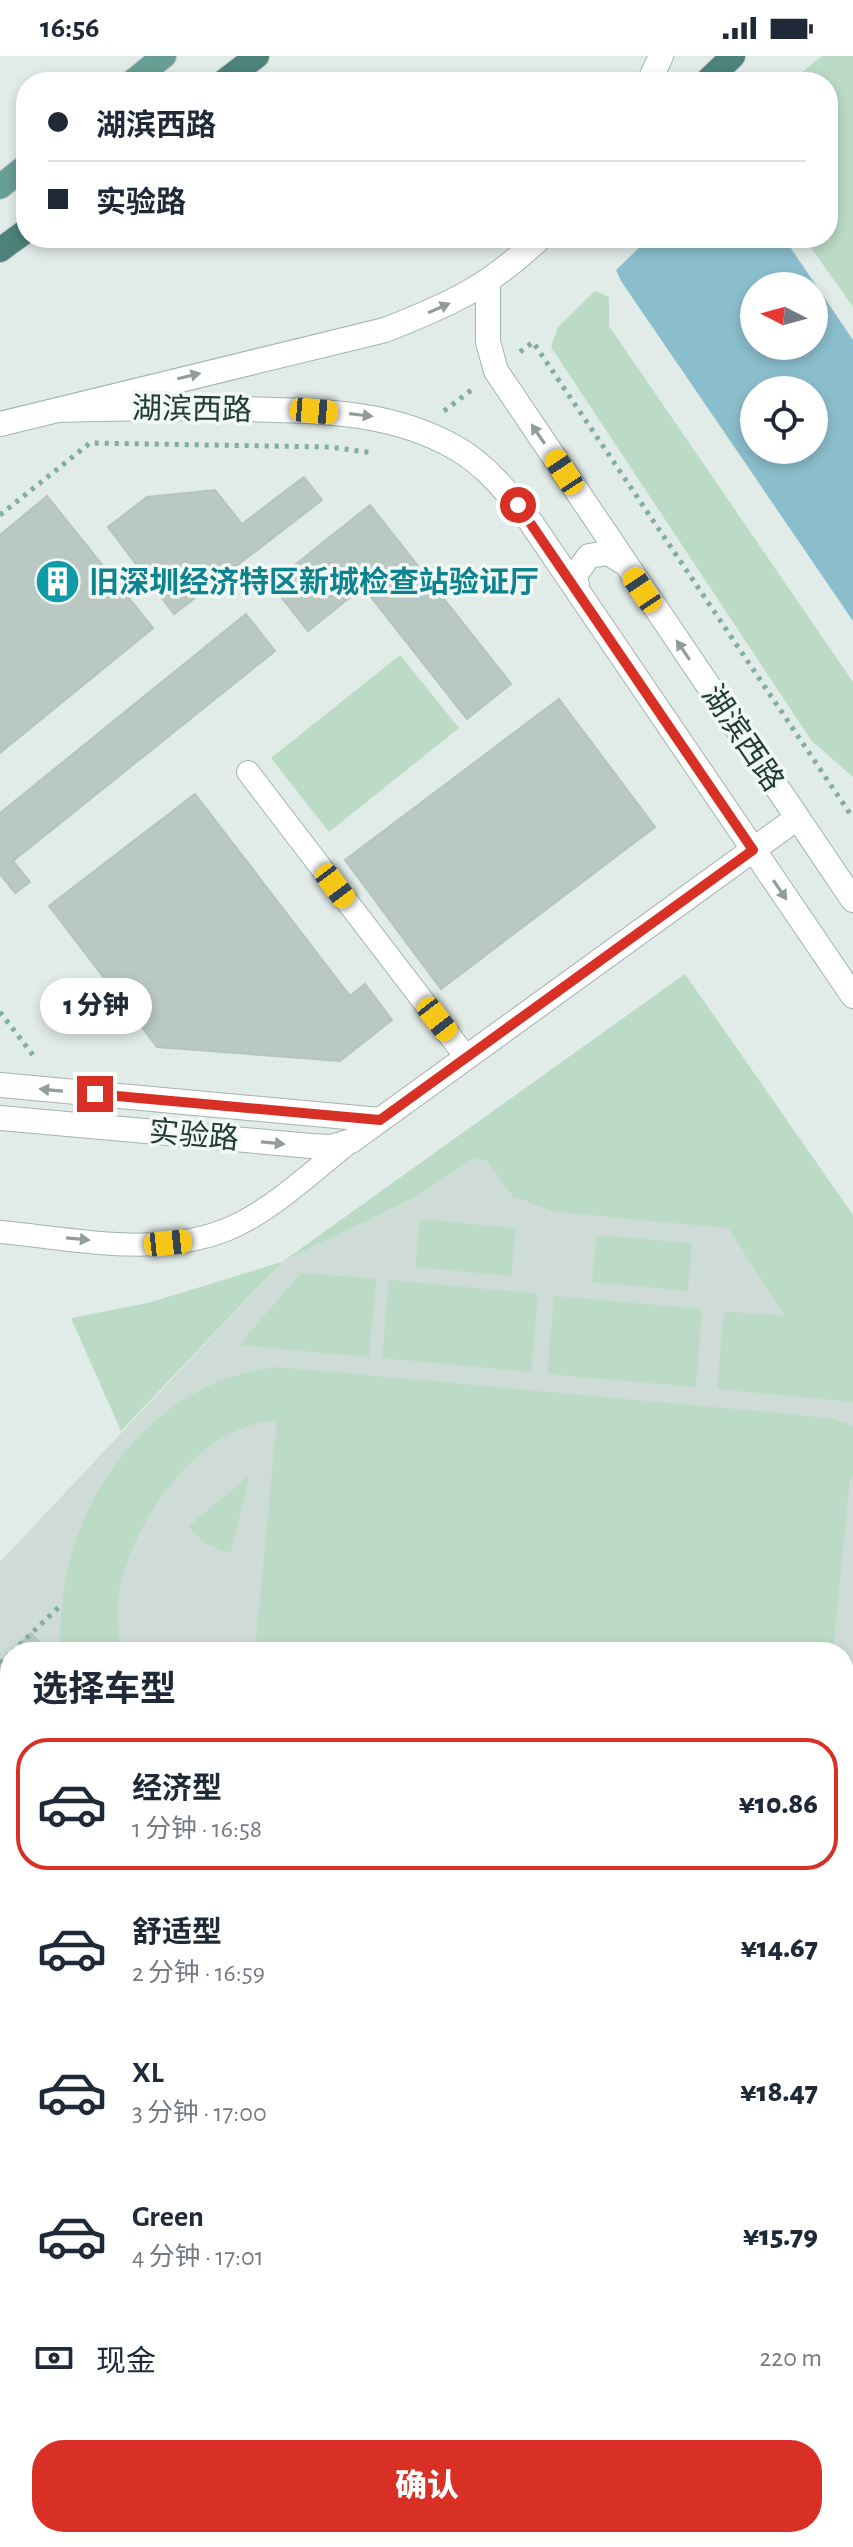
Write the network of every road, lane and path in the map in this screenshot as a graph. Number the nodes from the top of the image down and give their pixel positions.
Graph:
1 (164, 56) edge
2 (257, 56) edge
3 (144, 72) edge
4 (236, 72) edge
5 (16, 174) edge
6 (0, 187) edge
7 (529, 248) edge
8 (488, 283) junction
9 (496, 371) junction
10 (59, 410) junction
11 (0, 424) edge
12 (419, 430) junction
13 (0, 515) edge
14 (625, 564) junction
15 (578, 591) junction
16 (248, 772) dead end
17 (797, 818) junction
18 (853, 818) edge
19 (753, 850) junction
20 (853, 900) edge
21 (853, 996) edge
22 (0, 1012) edge
23 (466, 1057) junction
24 (38, 1061) dead end
25 (0, 1085) edge
26 (0, 1118) edge
27 (380, 1120) junction
28 (351, 1141) junction
29 (0, 1232) edge
30 (62, 1604) dead end
31 (22, 1642) edge

1 - 3 main road
2 - 4 highway
5 - 6 main road
7 - 8 main road
8 - 9 main road, 湖滨西路
10 -> 8 main road
9 - 12 path
14 -> 9 main road, 湖滨西路
9 - 18 path, 湖滨西路
10 - 11 main road
10 -> 12 main road, 湖滨西路
12 - 13 path, 湖滨西路
12 - 15 main road, 湖滨西路
14 - 15 main road
17 -> 14 main road, 湖滨西路
15 - 19 main road, 湖滨西路
16 - 23 lane
17 - 19 main road, 实验路
17 - 20 main road, 湖滨西路
19 -> 21 main road, 湖滨西路
19 - 23 main road, 实验路
22 - 24 path
23 - 27 main road, 实验路
27 -> 25 main road, 实验路
26 -> 28 main road, 实验路
27 - 28 main road, 实验路
29 -> 28 lane
30 - 31 path

